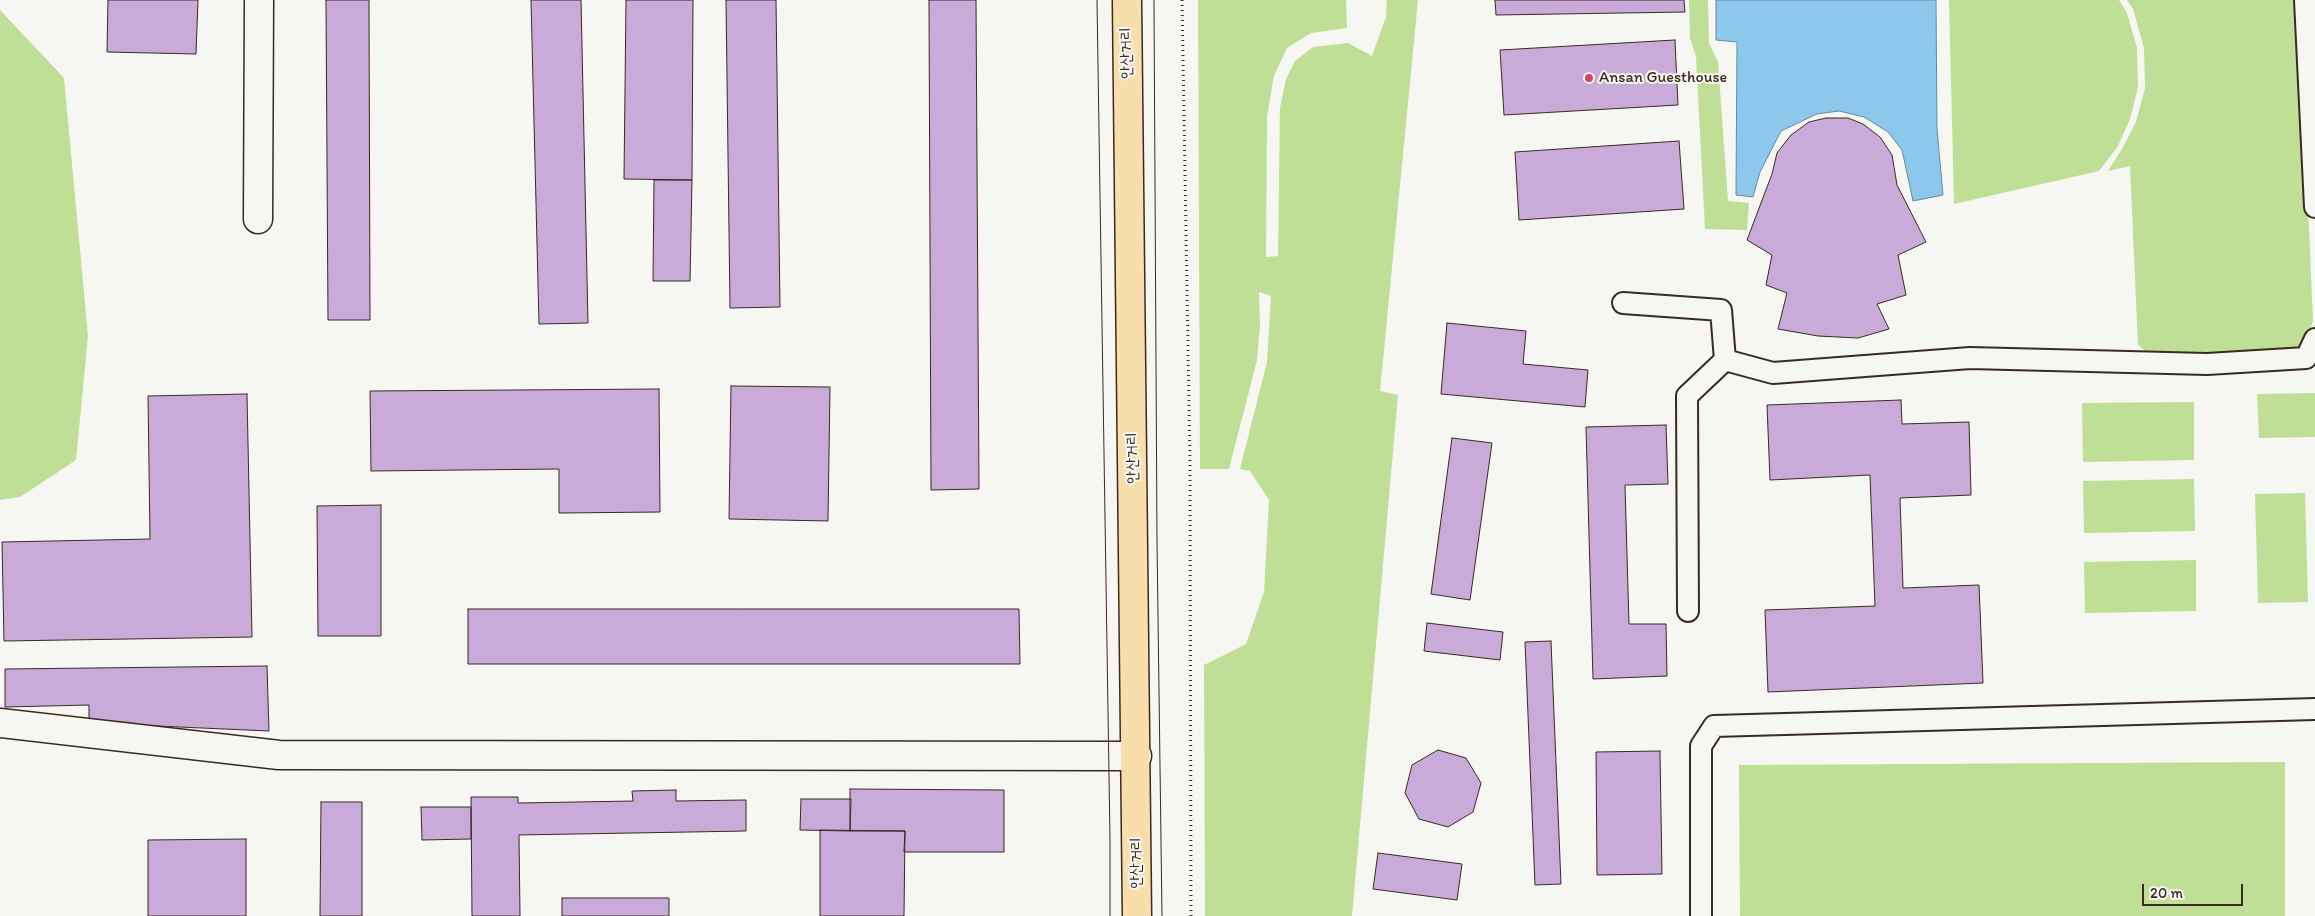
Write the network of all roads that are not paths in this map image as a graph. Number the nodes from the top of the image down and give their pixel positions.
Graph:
1 (259, 0) edge
2 (1127, 0) edge
3 (2305, 0) edge
4 (2315, 207) edge
5 (258, 219) dead end
6 (1624, 303) dead end
7 (2315, 339) edge
8 (1725, 360) junction
9 (1688, 611) dead end
10 (2315, 709) edge
11 (0, 722) edge
12 (1137, 756) junction
13 (1137, 916) edge
14 (1701, 916) edge

1 - 5 street
2 - 12 main road, 안산거리
3 - 4 lane
6 - 8 lane
7 - 8 lane
8 - 9 lane
10 - 14 lane
11 - 12 street
12 - 13 main road, 안산거리

